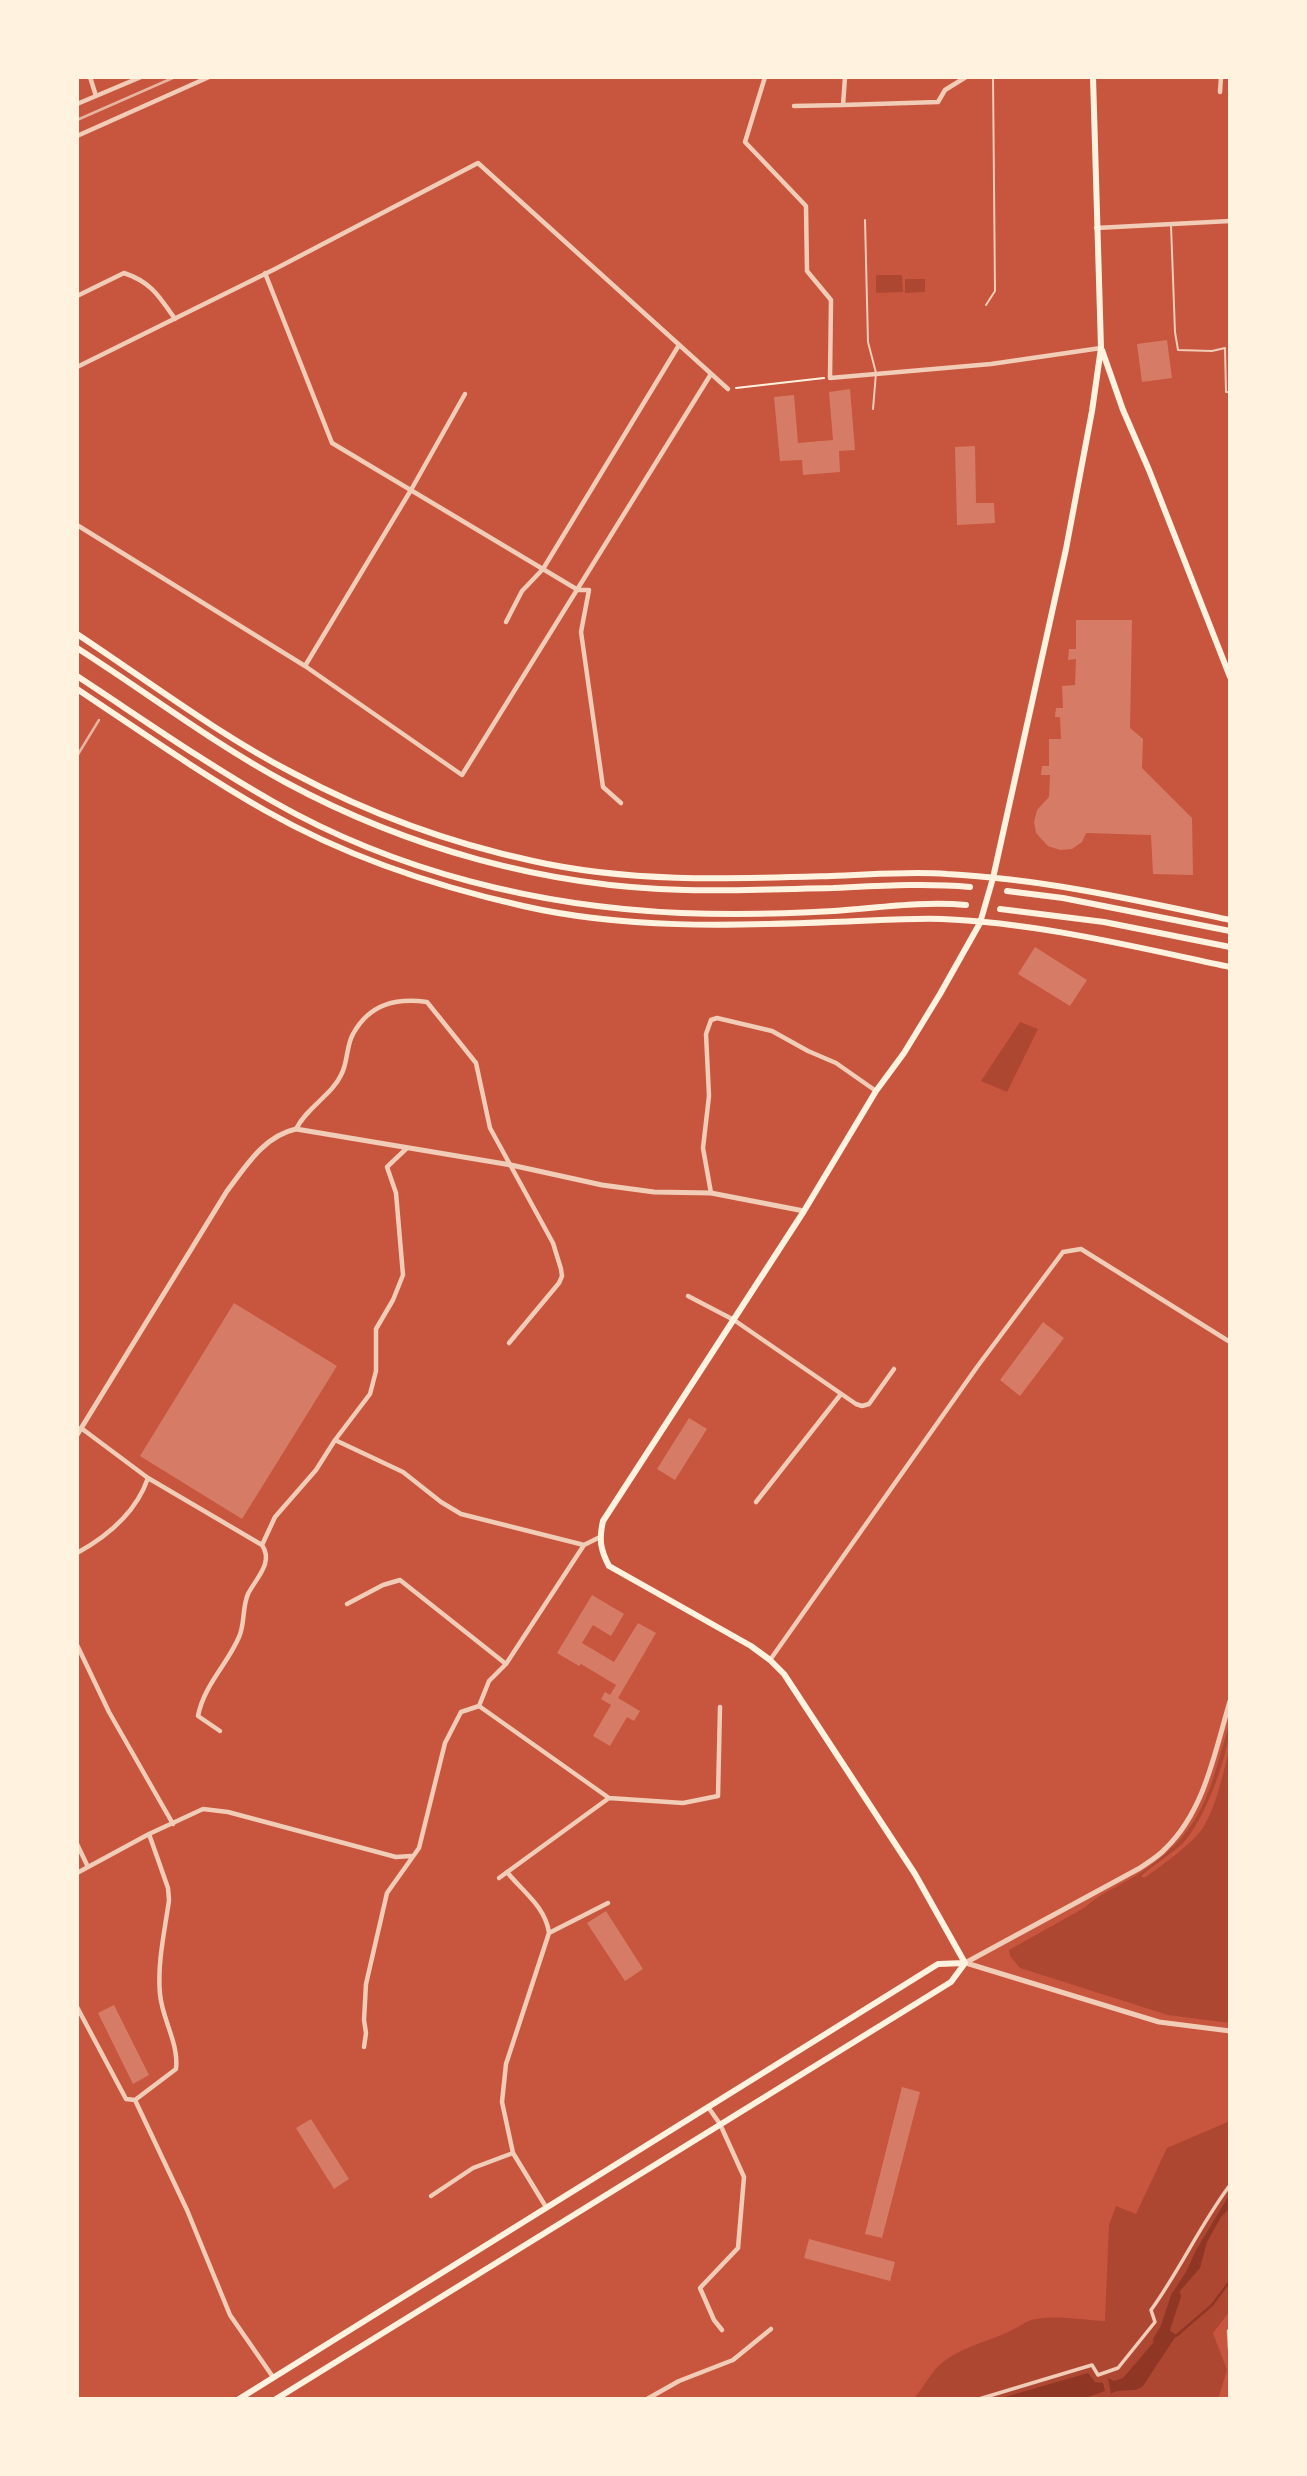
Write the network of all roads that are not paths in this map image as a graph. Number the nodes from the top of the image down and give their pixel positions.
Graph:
1 (90, 77) edge
2 (141, 77) edge
3 (209, 77) edge
4 (765, 77) edge
5 (845, 77) edge
6 (966, 77) edge
7 (993, 77) edge
8 (1093, 77) edge
9 (1221, 77) edge
10 (1220, 92) dead end
11 (96, 96) junction
12 (77, 104) edge
13 (843, 105) junction
14 (794, 106) dead end
15 (77, 135) edge
16 (865, 220) dead end
17 (1230, 221) edge
18 (1171, 224) junction
19 (1096, 228) junction
20 (265, 274) junction
21 (77, 296) edge
22 (986, 305) dead end
23 (175, 318) junction
24 (679, 345) junction
25 (1101, 348) junction
26 (77, 368) edge
27 (876, 373) junction
28 (711, 374) junction
29 (728, 389) road end
30 (1230, 393) edge
31 (465, 394) dead end
32 (873, 409) dead end
33 (411, 490) junction
34 (77, 525) edge
35 (543, 569) junction
36 (578, 590) junction
37 (506, 622) dead end
38 (77, 634) edge
39 (77, 648) edge
40 (304, 666) junction
41 (77, 676) edge
42 (1230, 677) edge
43 (77, 689) edge
44 (621, 803) dead end
45 (993, 878) junction
46 (970, 887) dead end
47 (1007, 891) dead end
48 (966, 905) dead end
49 (1000, 909) dead end
50 (1230, 920) edge
51 (980, 923) junction
52 (1230, 931) edge
53 (1230, 947) edge
54 (1230, 967) edge
55 (876, 1091) junction
56 (296, 1129) junction
57 (408, 1147) junction
58 (511, 1165) junction
59 (711, 1193) junction
60 (804, 1211) junction
61 (688, 1296) dead end
62 (734, 1320) junction
63 (1230, 1342) edge
64 (509, 1343) dead end
65 (894, 1369) dead end
66 (841, 1394) junction
67 (79, 1426) edge
68 (77, 1435) edge
69 (335, 1440) junction
70 (148, 1478) junction
71 (756, 1502) dead end
72 (600, 1537) junction
73 (262, 1545) junction
74 (584, 1545) junction
75 (77, 1553) edge
76 (347, 1604) dead end
77 (77, 1645) edge
78 (770, 1660) junction
79 (506, 1664) junction
80 (1230, 1701) edge
81 (479, 1706) junction
82 (720, 1707) dead end
83 (220, 1731) dead end
84 (609, 1798) junction
85 (173, 1824) junction
86 (149, 1834) junction
87 (77, 1844) edge
88 (411, 1856) junction
89 (88, 1867) junction
90 (507, 1872) junction
91 (77, 1873) edge
92 (499, 1878) dead end
93 (608, 1903) dead end
94 (549, 1933) junction
95 (965, 1963) junction
96 (77, 2007) edge
97 (1230, 2031) edge
98 (364, 2047) dead end
99 (135, 2100) junction
100 (708, 2107) junction
101 (720, 2124) junction
102 (513, 2153) junction
103 (1230, 2185) edge
104 (431, 2196) dead end
105 (547, 2207) junction
106 (771, 2329) dead end
107 (722, 2330) dead end
108 (1229, 2331) edge
109 (1230, 2349) edge
110 (274, 2377) junction
111 (239, 2399) edge
112 (276, 2399) edge
113 (648, 2399) edge
114 (979, 2399) edge

1 - 11 street
2 - 11 street
3 - 15 street
4 - 27 street
5 - 13 street
6 - 13 street
7 - 22 lane
8 - 19 main road
9 - 10 street
11 - 12 street
13 - 14 street
16 - 27 lane
17 - 18 street
18 - 19 street
18 - 30 lane
19 - 25 main road
20 - 23 street
20 - 24 street
20 - 33 street
21 - 23 street
23 - 26 street
24 - 28 street
24 - 35 street
25 - 27 street
25 - 42 main road
25 - 45 main road
27 - 32 lane
28 - 29 street
28 - 36 street
31 - 33 street
33 - 35 street
33 - 40 street
34 - 40 street
35 - 36 street
35 - 37 street
36 - 40 street
36 - 44 street
38 - 45 main road
39 - 46 main road
41 - 48 main road
43 - 51 main road
45 - 50 main road
45 - 51 main road
47 - 52 main road
49 - 53 main road
51 - 54 main road
51 - 55 main road
55 - 59 street
55 - 60 main road
56 - 57 street
56 - 58 street
56 - 67 street
57 - 58 street
57 - 69 street
58 - 59 street
58 - 64 street
59 - 60 street
60 - 62 main road
61 - 62 street
62 - 66 street
62 - 72 main road
63 - 78 street
65 - 66 street
66 - 71 street
67 - 68 street
67 - 70 street
69 - 73 street
69 - 74 street
70 - 73 street
70 - 75 street
72 - 74 street
72 - 78 main road
73 - 83 street
74 - 79 street
76 - 79 street
77 - 85 street
78 - 95 main road
79 - 81 street
80 - 95 street
81 - 84 street
81 - 88 street
82 - 84 street
84 - 90 street
85 - 86 street
85 - 88 street
86 - 89 street
86 - 99 street
87 - 89 street
88 - 98 street
89 - 91 street
90 - 92 street
90 - 94 street
93 - 94 street
94 - 102 street
95 - 97 street
95 - 100 main road
95 - 101 main road
96 - 99 street
99 - 110 street
100 - 101 street
100 - 105 main road
101 - 107 street
101 - 112 main road
102 - 104 street
102 - 105 street
103 - 114 street
105 - 110 main road
106 - 113 street
108 - 109 street
110 - 111 main road

